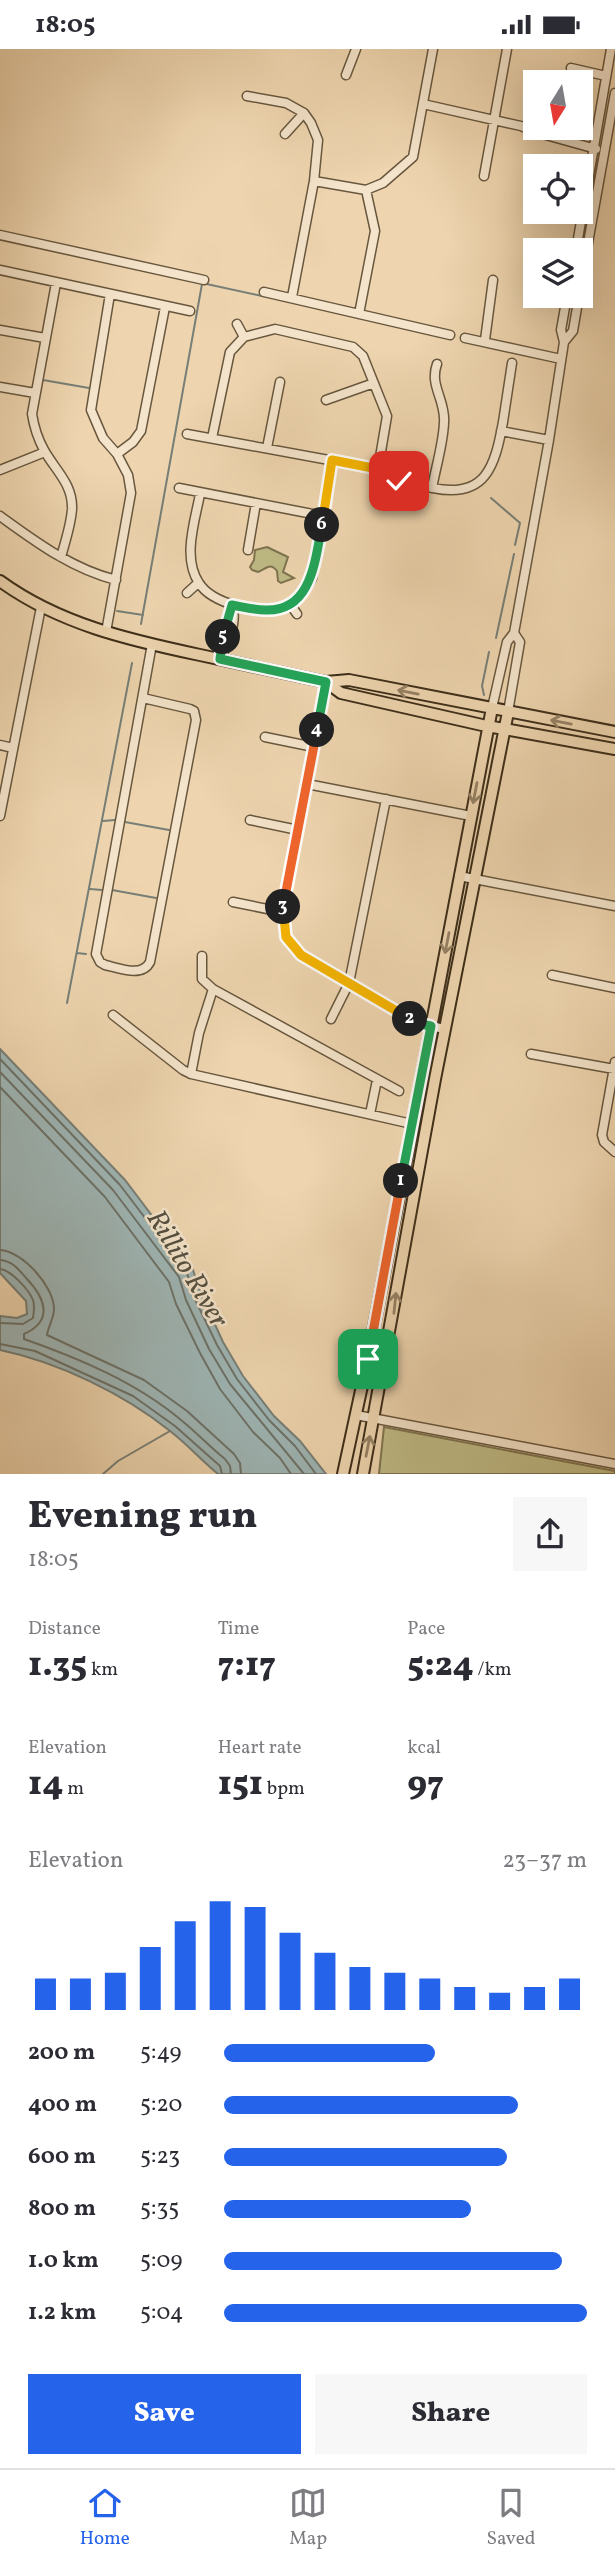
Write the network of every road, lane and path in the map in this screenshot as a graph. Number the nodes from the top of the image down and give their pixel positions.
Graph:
1 (356, 49) edge
2 (432, 49) edge
3 (507, 49) edge
4 (611, 49) edge
5 (571, 68) dead end
6 (346, 75) dead end
7 (606, 76) junction
8 (615, 93) edge
9 (247, 96) dead end
10 (423, 104) junction
11 (304, 113) junction
12 (495, 120) junction
13 (285, 134) dead end
14 (593, 148) junction
15 (604, 150) junction
16 (484, 176) dead end
17 (314, 181) junction
18 (366, 190) junction
19 (0, 235) edge
20 (578, 238) edge
21 (589, 238) edge
22 (0, 270) edge
23 (204, 280) dead end
24 (493, 281) dead end
25 (56, 283) junction
26 (264, 292) dead end
27 (110, 294) junction
28 (292, 297) junction
29 (165, 307) junction
30 (565, 308) edge
31 (577, 308) edge
32 (190, 311) dead end
33 (359, 314) junction
34 (237, 324) dead end
35 (0, 330) edge
36 (450, 335) dead end
37 (244, 337) junction
38 (45, 338) junction
39 (466, 338) dead end
40 (485, 340) junction
41 (564, 342) junction
42 (561, 359) junction
43 (512, 363) dead end
44 (436, 364) dead end
45 (280, 382) dead end
46 (374, 383) junction
47 (0, 387) edge
48 (35, 393) junction
49 (326, 400) dead end
50 (501, 431) junction
51 (187, 434) dead end
52 (212, 438) junction
53 (549, 440) junction
54 (267, 448) junction
55 (45, 452) junction
56 (117, 454) junction
57 (332, 460) junction
58 (378, 469) junction
59 (0, 470) edge
60 (477, 483) junction
61 (179, 488) dead end
62 (432, 488) junction
63 (482, 493) dead end
64 (200, 494) junction
65 (256, 503) junction
66 (0, 516) edge
67 (323, 516) junction
68 (248, 550) dead end
69 (61, 557) junction
70 (116, 580) junction
71 (0, 581) edge
72 (198, 583) junction
73 (187, 593) dead end
74 (290, 604) junction
75 (232, 605) junction
76 (41, 607) junction
77 (296, 614) dead end
78 (106, 632) junction
79 (514, 633) junction
80 (152, 644) junction
81 (220, 659) junction
82 (326, 682) junction
83 (143, 698) junction
84 (492, 708) junction
85 (508, 712) junction
86 (488, 726) junction
87 (504, 729) junction
88 (615, 732) edge
89 (265, 737) dead end
90 (0, 745) edge
91 (314, 747) junction
92 (13, 748) junction
93 (615, 749) edge
94 (307, 784) junction
95 (386, 799) junction
96 (0, 816) edge
97 (471, 816) junction
98 (250, 820) dead end
99 (298, 829) junction
100 (459, 876) junction
101 (474, 880) junction
102 (233, 902) dead end
103 (615, 906) edge
104 (282, 912) junction
105 (202, 956) dead end
106 (552, 975) dead end
107 (349, 983) junction
108 (615, 988) edge
109 (213, 989) junction
110 (113, 1015) dead end
111 (331, 1019) dead end
112 (431, 1026) junction
113 (445, 1029) junction
114 (531, 1054) dead end
115 (614, 1066) edge
116 (191, 1074) junction
117 (377, 1080) junction
118 (399, 1091) dead end
119 (370, 1115) junction
120 (412, 1124) junction
121 (612, 1150) edge
122 (356, 1415) junction
123 (374, 1418) junction
124 (615, 1464) edge
125 (344, 1471) edge
126 (363, 1474) edge

1 - 6 street
2 - 10 street
3 - 12 street
4 - 7 street
5 - 7 street
7 - 14 street
8 - 15 street
9 - 11 street
10 - 12 street
10 - 18 street
11 - 13 street
11 - 17 street
12 - 14 street
12 - 16 street
14 - 15 street
14 - 20 street
15 - 21 street
17 - 18 street
17 - 28 street
18 - 33 street
19 - 23 street
22 - 25 street
24 - 40 street
25 - 27 street
25 - 38 street
26 - 28 street
27 - 29 street
27 - 56 street
28 - 33 street
29 - 32 street
29 - 56 street
30 - 41 street
31 - 41 street
33 - 36 street
34 - 37 street
35 - 38 street
37 - 46 street
37 - 52 street
38 - 48 street
39 - 40 street
40 - 42 street
41 - 42 street
42 - 53 street
43 - 50 street
44 - 62 street
45 - 54 street
46 - 49 street
46 - 58 street
47 - 48 street
48 - 55 street
50 - 53 street
50 - 60 street
51 - 52 street
52 - 54 street
53 - 79 street
54 - 57 street
55 - 59 street
55 - 69 street
56 - 70 street
57 - 58 street
57 - 67 street
58 - 62 street
60 - 62 street
60 - 63 street
61 - 64 street
64 - 65 street
64 - 72 street
65 - 67 street
65 - 68 street
66 - 69 street
67 - 74 street
69 - 70 street
70 - 78 street
71 - 76 main road
72 - 73 street
72 - 75 street
74 - 75 street
74 - 77 street
75 - 81 street
76 - 78 main road
76 - 92 street
78 - 80 main road
79 - 84 street
79 - 85 street
80 - 81 main road
80 - 83 street
81 - 82 main road
84 -> 82 main road
82 - 86 main road
82 - 91 street
83 - 83 street
84 - 85 main road
84 - 86 main road
85 - 87 main road
88 -> 85 main road
86 - 87 main road
86 -> 97 main road
87 - 93 main road
87 - 101 main road
89 - 91 street
90 - 92 street
91 - 94 street
92 - 96 street
94 - 95 street
94 - 99 street
95 - 97 street
95 - 107 street
97 - 100 main road
98 - 99 street
99 - 104 street
100 - 101 street
100 -> 112 main road
101 - 103 street
101 - 113 main road
102 - 104 street
104 - 107 street
105 - 109 street
106 - 108 street
107 - 111 street
107 - 112 street
109 - 116 street
109 - 117 street
110 - 116 street
112 - 113 street
112 - 120 main road
123 -> 113 main road
114 - 115 street
115 - 121 street
116 - 119 street
117 - 118 street
117 - 119 street
119 - 120 street
120 - 122 main road
122 - 123 street
122 - 125 main road
123 - 124 street
126 -> 123 main road

